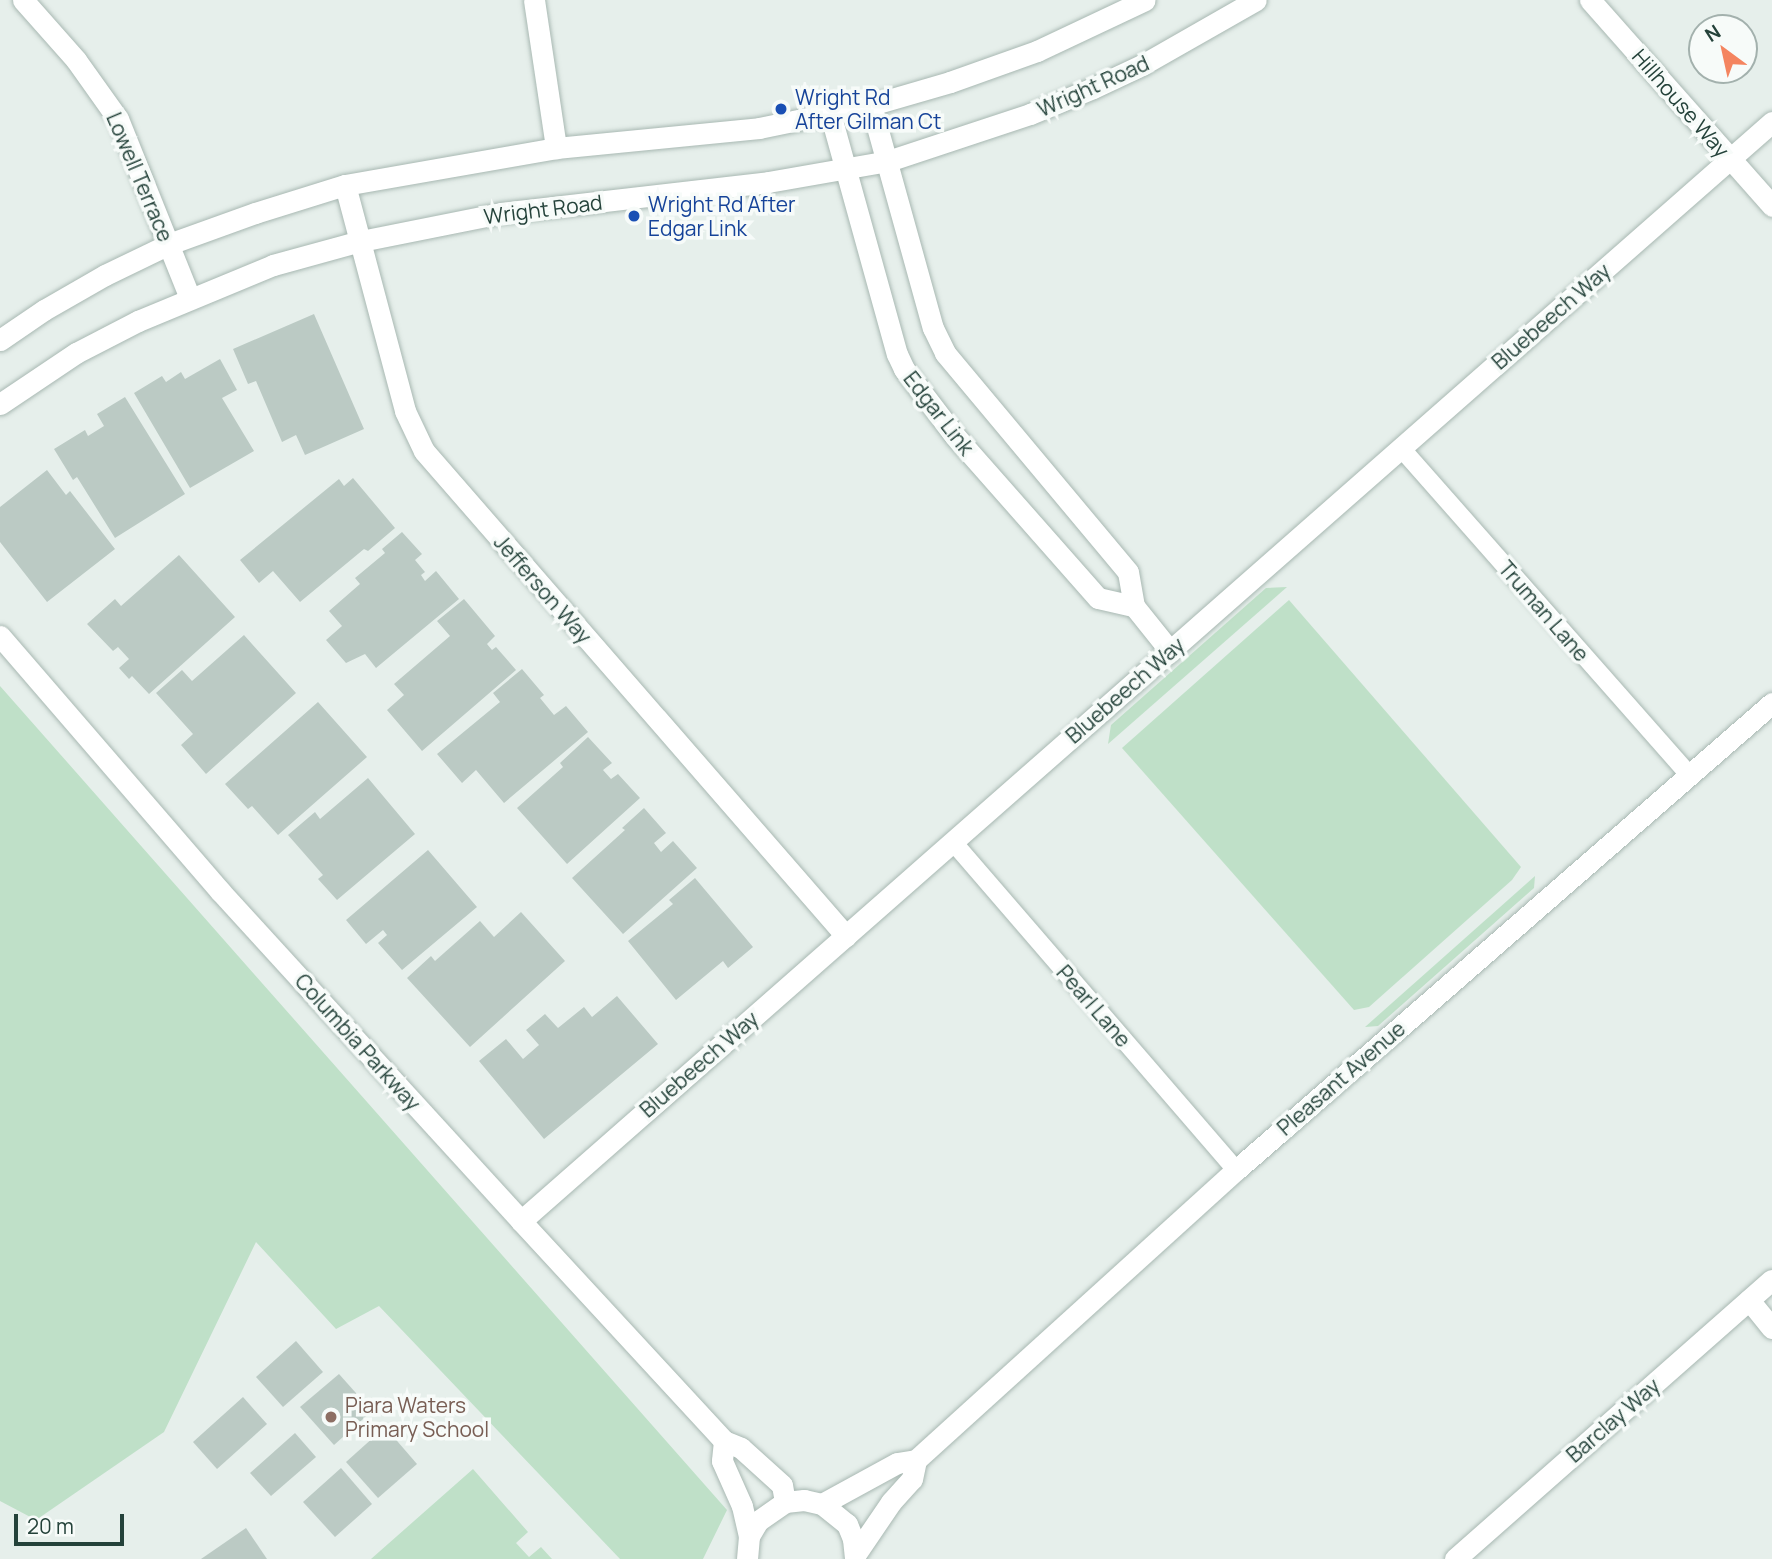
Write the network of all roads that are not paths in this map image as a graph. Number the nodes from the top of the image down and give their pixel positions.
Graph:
1 (23, 0) edge
2 (534, 0) edge
3 (1145, 0) edge
4 (1256, 0) edge
5 (1590, 0) edge
6 (871, 104) junction
7 (830, 113) junction
8 (1772, 122) edge
9 (556, 149) junction
10 (1730, 159) junction
11 (888, 161) junction
12 (845, 171) junction
13 (345, 185) junction
14 (1772, 206) edge
15 (361, 240) junction
16 (169, 244) junction
17 (190, 298) junction
18 (0, 340) edge
19 (0, 404) edge
20 (1401, 448) junction
21 (1133, 606) junction
22 (0, 636) edge
23 (1170, 651) junction
24 (1772, 703) edge
25 (1688, 774) junction
26 (953, 842) junction
27 (846, 936) junction
28 (1236, 1170) junction
29 (521, 1221) junction
30 (1772, 1280) edge
31 (1749, 1300) junction
32 (1772, 1328) edge
33 (724, 1441) junction
34 (916, 1460) junction
35 (785, 1502) junction
36 (822, 1504) junction
37 (750, 1536) junction
38 (855, 1557) edge
39 (747, 1559) edge
40 (1455, 1559) edge

1 - 16 street, Lowell Terrace
2 - 9 street
3 - 6 street
4 - 11 street, Wright Road
5 - 10 street, Hillhouse Way
6 - 7 street
6 - 11 street, Edgar Link
7 - 9 street
7 - 12 street, Edgar Link
8 - 10 street, Bluebeech Way
9 - 13 street
10 - 14 street, Hillhouse Way
10 - 20 street, Bluebeech Way
11 - 12 street, Wright Road
11 - 21 street, Edgar Link
12 - 15 street, Wright Road
12 - 21 street, Edgar Link
13 - 15 street, Jefferson Way
13 - 16 street
15 - 17 street, Wright Road
15 - 27 street, Jefferson Way
16 - 17 street, Lowell Terrace
16 - 18 street
17 - 19 street, Wright Road
20 - 23 street, Bluebeech Way
20 - 25 lane, Truman Lane
21 - 23 street
22 - 29 street, Columbia Parkway
23 - 26 street, Bluebeech Way
24 - 25 street, Pleasant Avenue
25 - 28 street, Pleasant Avenue
26 - 27 street, Bluebeech Way
26 - 28 lane, Pearl Lane
27 - 29 street, Bluebeech Way
28 - 34 street, Pleasant Avenue
29 - 33 street, Columbia Parkway
30 - 31 street, Barclay Way
31 - 32 street
31 - 40 street, Barclay Way
33 - 35 street, Columbia Parkway
33 - 37 street
34 - 36 street, Pleasant Avenue
34 - 38 street, Pleasant Avenue
35 - 36 street
35 - 37 street
36 - 38 street
37 - 39 street

